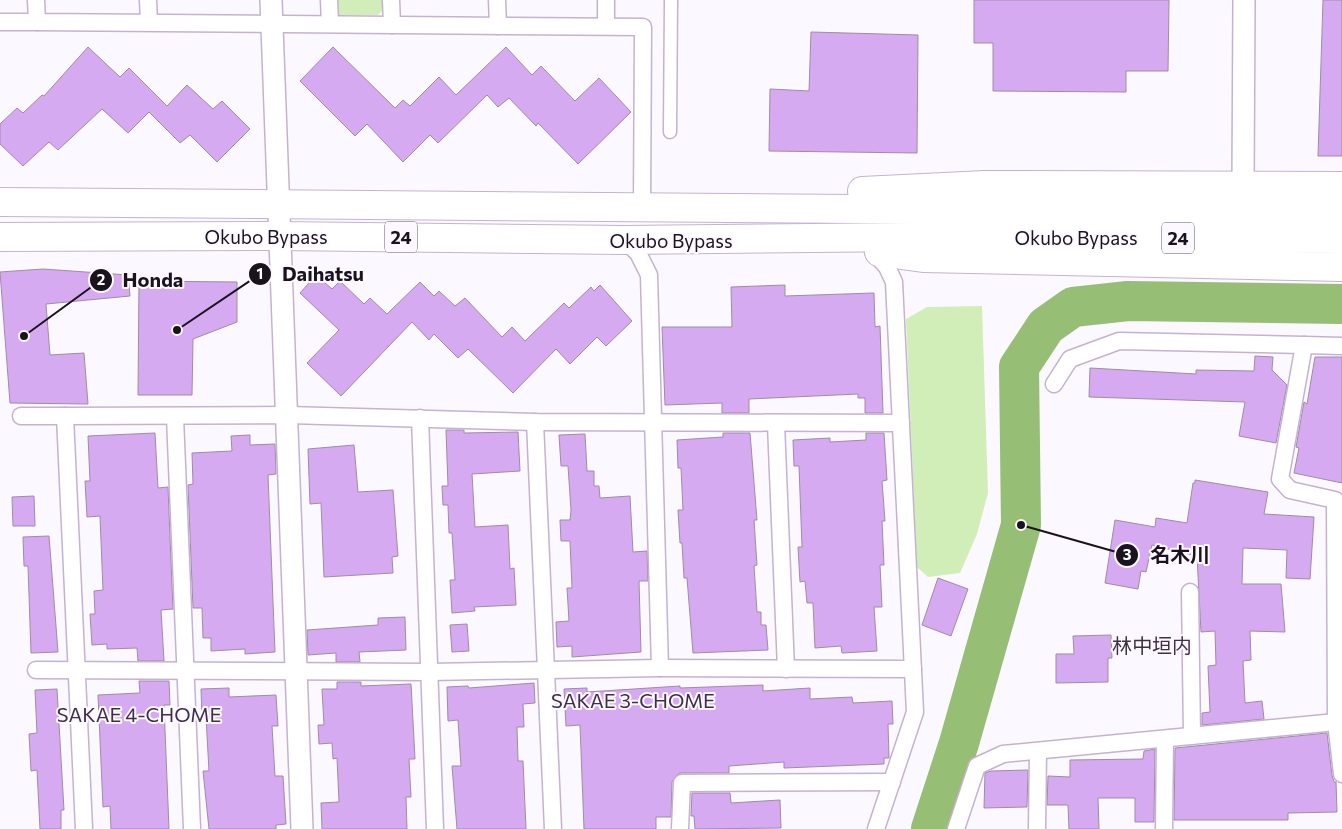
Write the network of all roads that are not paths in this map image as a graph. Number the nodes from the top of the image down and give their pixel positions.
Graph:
1 (36, 0) edge
2 (148, 0) edge
3 (272, 0) edge
4 (329, 0) edge
5 (391, 0) edge
6 (497, 0) edge
7 (606, 0) edge
8 (671, 0) edge
9 (1244, 0) edge
10 (0, 22) edge
11 (37, 22) junction
12 (149, 22) junction
13 (272, 24) junction
14 (330, 24) junction
15 (392, 25) junction
16 (498, 26) junction
17 (606, 26) junction
18 (670, 132) dead end
19 (1243, 185) junction
20 (1342, 186) edge
21 (0, 202) edge
22 (279, 204) junction
23 (762, 207) junction
24 (642, 208) junction
25 (1342, 213) edge
26 (1014, 223) junction
27 (280, 236) junction
28 (0, 237) edge
29 (1342, 239) edge
30 (624, 240) junction
31 (802, 240) junction
32 (873, 251) junction
33 (1342, 267) edge
34 (1304, 345) junction
35 (1342, 346) edge
36 (1054, 384) dead end
37 (288, 415) junction
38 (21, 416) dead end
39 (65, 416) junction
40 (175, 416) junction
41 (420, 418) junction
42 (535, 422) junction
43 (652, 423) junction
44 (901, 423) junction
45 (776, 424) junction
46 (1338, 500) edge
47 (1190, 592) dead end
48 (660, 668) junction
49 (78, 669) junction
50 (186, 669) junction
51 (297, 669) junction
52 (786, 669) junction
53 (913, 669) junction
54 (36, 670) dead end
55 (547, 671) junction
56 (430, 672) junction
57 (1339, 694) edge
58 (1336, 722) junction
59 (1192, 736) junction
60 (1165, 739) junction
61 (1038, 751) junction
62 (1342, 774) edge
63 (892, 782) junction
64 (84, 829) edge
65 (192, 829) edge
66 (302, 829) edge
67 (435, 829) edge
68 (554, 829) edge
69 (680, 829) edge
70 (876, 829) edge
71 (956, 829) edge
72 (1037, 829) edge
73 (1164, 829) edge

1 - 11 street
2 - 12 street
3 - 13 street
4 - 14 street
5 - 15 street
6 - 16 street
7 - 17 street
8 - 18 street
9 - 19 street
10 - 11 street
11 - 12 street
12 - 13 street
13 - 14 street
13 - 22 street
14 - 15 street
15 - 16 street
16 - 17 street
17 - 24 street
19 - 20 highway
19 - 23 highway
21 - 22 highway, Okubo Bypass / 24
22 - 24 highway, Okubo Bypass / 24
22 - 27 street
23 - 24 highway, Okubo Bypass / 24
23 - 26 highway, Okubo Bypass / 24
25 - 26 highway, Okubo Bypass / 24
26 - 29 highway, Okubo Bypass / 24
26 - 31 highway, Okubo Bypass / 24
27 - 28 highway, Okubo Bypass / 24
27 - 30 highway, Okubo Bypass / 24
27 - 37 street
30 - 31 highway, Okubo Bypass / 24
30 - 43 street
31 - 32 highway
32 - 33 highway
32 - 44 street
34 - 35 street
34 - 36 street
34 - 46 street
37 - 40 street
37 - 41 street
37 - 51 street
38 - 39 street
39 - 40 street
39 - 49 street
40 - 50 street
41 - 42 street
41 - 56 street
42 - 43 street
42 - 55 street
43 - 45 street
43 - 48 street
44 - 45 street
44 - 53 street
45 - 52 street
46 - 57 street
47 - 59 street
48 - 52 street
48 - 55 street
49 - 50 street
49 - 54 street
49 - 64 street
50 - 51 street
50 - 65 street
51 - 56 street
51 - 66 street
52 - 53 street
53 - 63 street
55 - 56 street
55 - 68 street
56 - 67 street
57 - 58 street
58 - 59 street
58 - 62 street
59 - 60 street
60 - 61 street
60 - 73 street
61 - 71 street
61 - 72 street
63 - 69 street
63 - 70 street

